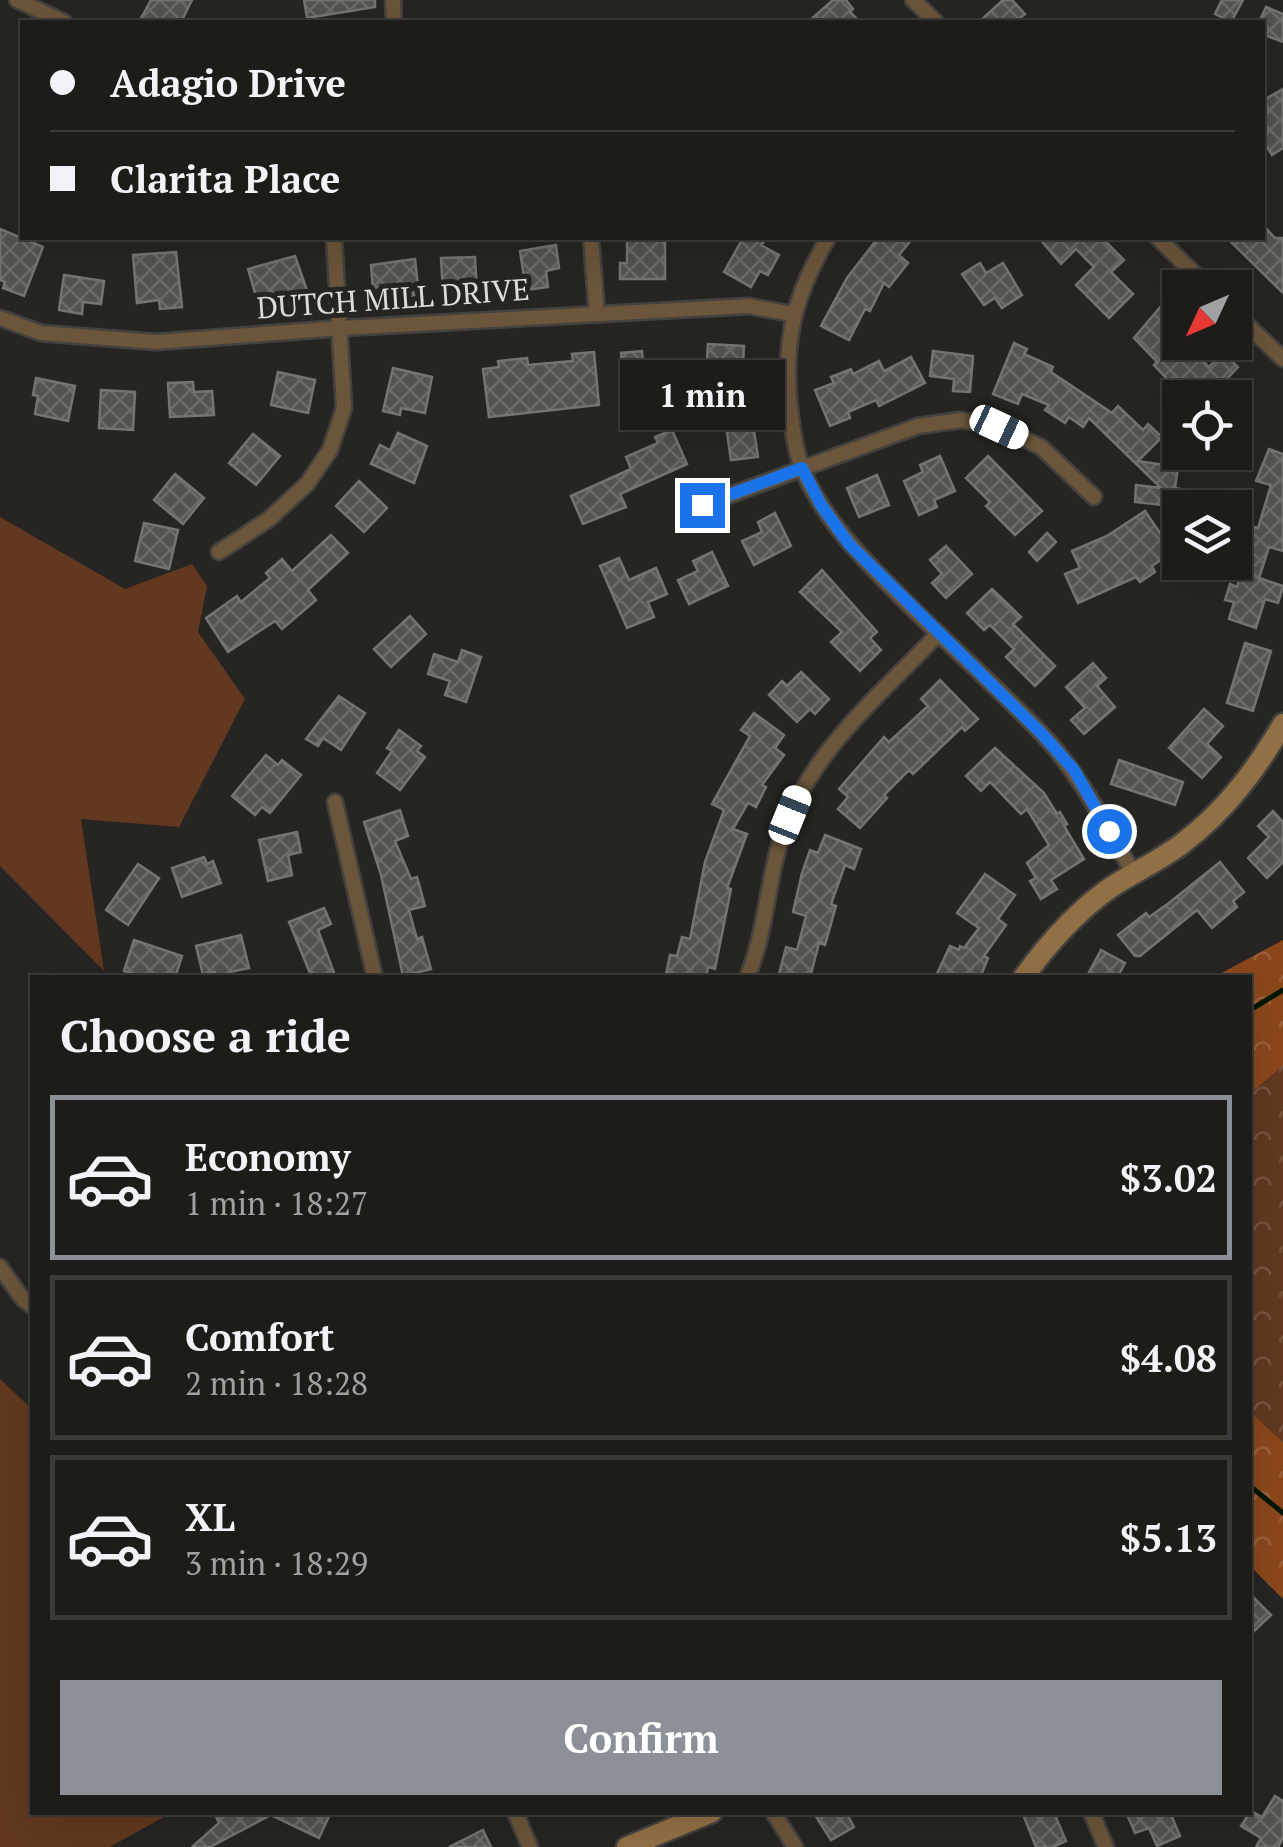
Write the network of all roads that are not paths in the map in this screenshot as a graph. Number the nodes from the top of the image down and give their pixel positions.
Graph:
1 (17, 0) edge
2 (913, 0) edge
3 (60, 20) edge
4 (934, 20) edge
5 (334, 240) edge
6 (591, 240) edge
7 (827, 240) edge
8 (1160, 240) edge
9 (1191, 270) edge
10 (597, 314) junction
11 (792, 314) junction
12 (0, 318) edge
13 (342, 328) junction
14 (1252, 329) edge
15 (1283, 359) edge
16 (802, 468) junction
17 (1094, 497) dead end
18 (702, 505) dead end
19 (219, 552) dead end
20 (938, 634) junction
21 (1283, 724) edge
22 (335, 802) dead end
23 (1134, 874) junction
24 (374, 975) edge
25 (748, 975) edge
26 (1026, 975) edge
27 (0, 1267) edge
28 (30, 1304) edge
29 (516, 1815) edge
30 (705, 1815) edge
31 (775, 1815) edge
32 (1093, 1815) edge
33 (530, 1847) edge
34 (627, 1847) edge
35 (796, 1847) edge
36 (1106, 1847) edge

1 - 3 street
2 - 4 street
5 - 13 street
6 - 10 street
7 - 11 street
8 - 9 street
10 - 11 street, DUTCH MILL DRIVE
10 - 13 street, DUTCH MILL DRIVE
11 - 16 street
12 - 13 street, DUTCH MILL DRIVE
13 - 19 street
14 - 15 street
16 - 17 street
16 - 18 street
16 - 20 street
20 - 23 street
20 - 25 street
21 - 23 street
22 - 24 street
23 - 26 street
27 - 28 street
29 - 33 street
30 - 34 street
31 - 35 street
32 - 36 street

